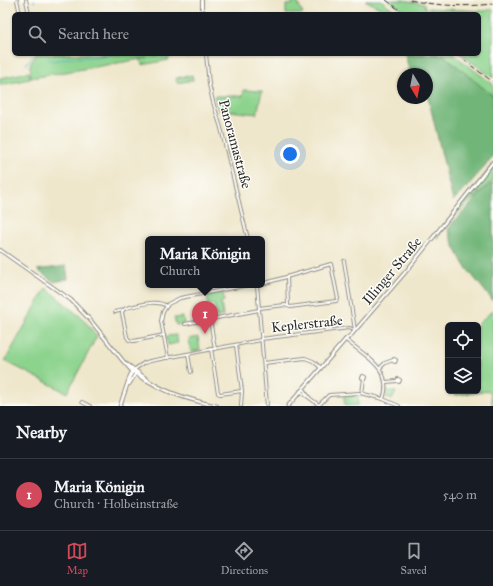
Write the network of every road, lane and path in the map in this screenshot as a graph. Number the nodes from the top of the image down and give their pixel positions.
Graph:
1 (17, 0) edge
2 (26, 0) edge
3 (202, 0) edge
4 (20, 12) edge
5 (29, 12) edge
6 (202, 12) edge
7 (206, 56) edge
8 (493, 162) edge
9 (247, 236) edge
10 (0, 250) edge
11 (344, 261) dead end
12 (287, 277) junction
13 (265, 283) edge
14 (233, 288) edge
15 (259, 288) edge
16 (288, 305) junction
17 (167, 306) junction
18 (259, 309) junction
19 (123, 310) junction
20 (114, 312) dead end
21 (210, 320) junction
22 (185, 324) dead end
23 (355, 330) junction
24 (164, 335) junction
25 (261, 340) junction
26 (345, 340) junction
27 (236, 345) junction
28 (216, 349) junction
29 (211, 350) junction
30 (188, 354) junction
31 (168, 358) junction
32 (393, 360) dead end
33 (263, 363) junction
34 (321, 368) junction
35 (380, 368) junction
36 (135, 372) junction
37 (191, 372) dead end
38 (364, 379) dead end
39 (397, 381) dead end
40 (386, 382) junction
41 (302, 390) junction
42 (242, 391) junction
43 (362, 393) junction
44 (383, 399) junction
45 (82, 402) dead end
46 (90, 406) edge
47 (120, 406) edge
48 (217, 406) edge
49 (241, 406) edge
50 (267, 406) edge
51 (288, 406) edge
52 (319, 406) edge
53 (399, 406) edge

1 - 4 street
2 - 5 street
3 - 6 street
7 - 9 street, Panoramastraße
8 - 23 street, Illinger Straße
10 - 36 street
11 - 23 street
12 - 13 street
12 - 16 street
12 - 16 street
14 - 17 street
15 - 18 street
16 - 18 street
17 - 19 street
17 - 24 street
18 - 21 street
18 - 25 street
19 - 20 street
19 - 24 street
21 - 22 street
21 - 28 street
23 - 25 street, Keplerstraße
23 - 26 street, Illinger Straße
24 - 31 street
25 - 27 street, Keplerstraße
25 - 33 street
26 - 34 street, Illinger Straße
26 - 35 street
27 - 28 street, Keplerstraße
27 - 42 street
28 - 29 street, Keplerstraße
29 - 30 street, Keplerstraße
29 - 42 street
30 - 31 street, Keplerstraße
30 - 37 street
31 - 36 street, Keplerstraße
32 - 35 street
33 - 34 street
33 - 50 street
34 - 41 street, Illinger Straße
35 - 40 street
36 - 47 street
36 - 48 street
38 - 43 street
39 - 40 street
40 - 44 street
41 - 51 street, Illinger Straße
41 - 52 street
42 - 49 street
43 - 44 street
43 - 52 street
44 - 53 street
45 - 46 street

